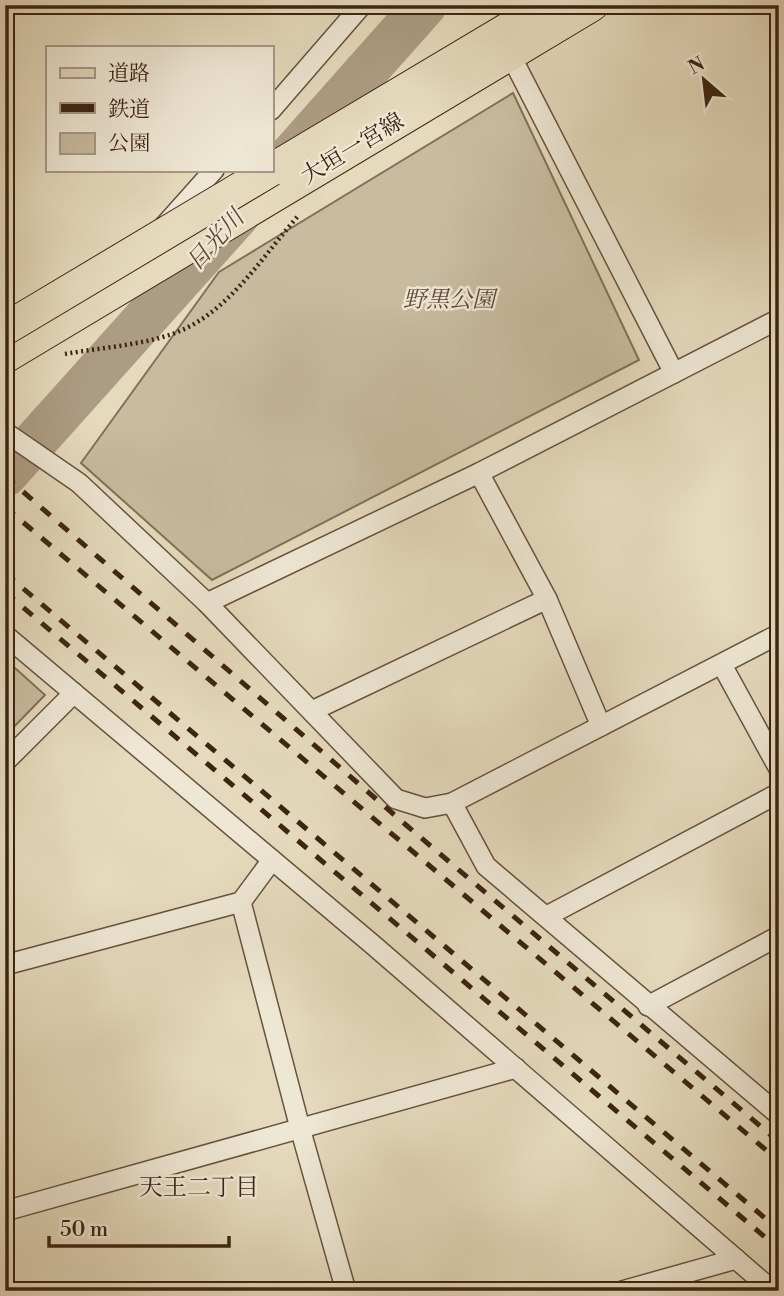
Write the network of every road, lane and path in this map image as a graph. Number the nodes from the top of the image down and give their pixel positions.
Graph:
1 (362, 5) edge
2 (548, 5) edge
3 (592, 5) edge
4 (510, 54) junction
5 (273, 108) edge
6 (273, 169) edge
7 (212, 172) edge
8 (268, 172) edge
9 (305, 208) dead end
10 (779, 319) edge
11 (5, 329) edge
12 (5, 345) edge
13 (56, 356) dead end
14 (5, 357) edge
15 (674, 373) junction
16 (5, 432) edge
17 (478, 473) junction
18 (547, 599) junction
19 (207, 603) junction
20 (779, 634) edge
21 (5, 635) edge
22 (722, 665) junction
23 (74, 693) junction
24 (312, 711) junction
25 (601, 726) junction
26 (5, 761) edge
27 (779, 769) edge
28 (779, 793) edge
29 (452, 803) junction
30 (272, 860) junction
31 (241, 902) junction
32 (547, 916) junction
33 (779, 936) edge
34 (5, 965) edge
35 (648, 1006) junction
36 (516, 1068) junction
37 (779, 1115) edge
38 (300, 1128) junction
39 (5, 1211) edge
40 (736, 1259) junction
41 (346, 1291) edge
42 (622, 1291) edge
43 (773, 1291) edge

1 - 5 street
2 - 6 main road, 大垣一宮線
3 - 4 main road, 大垣一宮線
4 - 14 main road, 大垣一宮線
4 - 15 street
7 - 12 street
8 - 11 main road, 大垣一宮線, bridge
9 - 13 path
10 - 15 street
15 - 17 street
16 - 19 street
17 - 18 street
17 - 19 street
18 - 24 street
18 - 25 street
19 - 24 street
20 - 22 street
21 - 23 street
22 - 25 street
22 - 27 street
23 - 26 street
23 - 30 street
24 - 29 street
25 - 29 street
28 - 32 street
29 - 32 street
30 - 31 street
30 - 36 street
31 - 34 street
31 - 38 street
32 - 35 street
33 - 35 street
35 - 37 street
36 - 38 street
36 - 40 street
38 - 39 street
38 - 41 street
40 - 42 street
40 - 43 street

